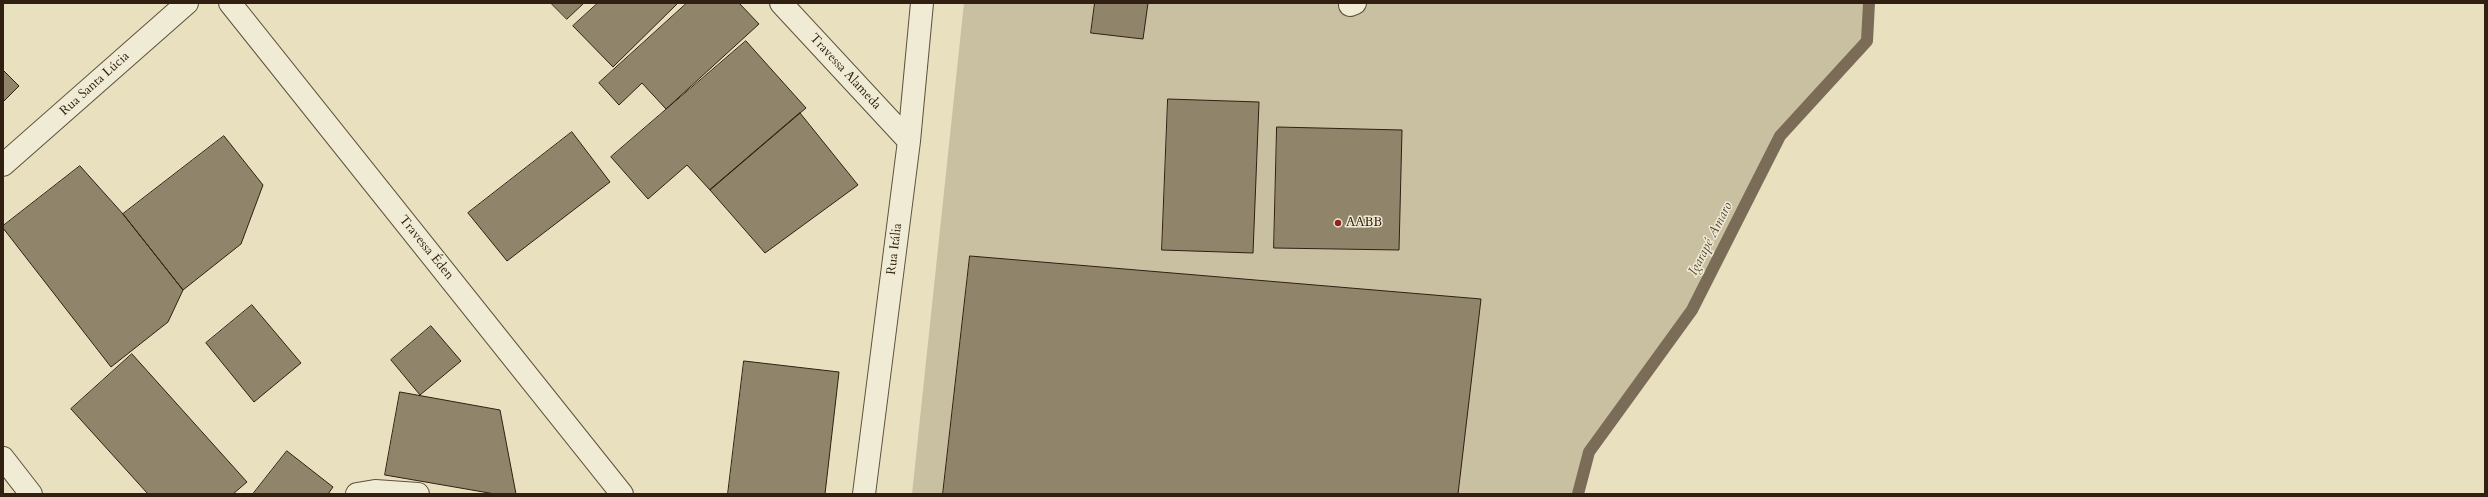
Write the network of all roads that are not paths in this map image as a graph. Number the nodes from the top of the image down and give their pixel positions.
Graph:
1 (187, 3) edge
2 (230, 3) edge
3 (781, 3) edge
4 (922, 3) edge
5 (910, 141) junction
6 (3, 166) edge
7 (3, 458) edge
8 (32, 494) edge
9 (357, 494) edge
10 (418, 494) edge
11 (622, 494) edge
12 (864, 494) edge

1 - 6 street, Rua Santa Lúcia
2 - 11 street, Travessa Éden
3 - 5 street, Travessa Alameda
4 - 5 street, Rua Itália
5 - 12 street, Rua Itália
7 - 8 street
9 - 10 street

